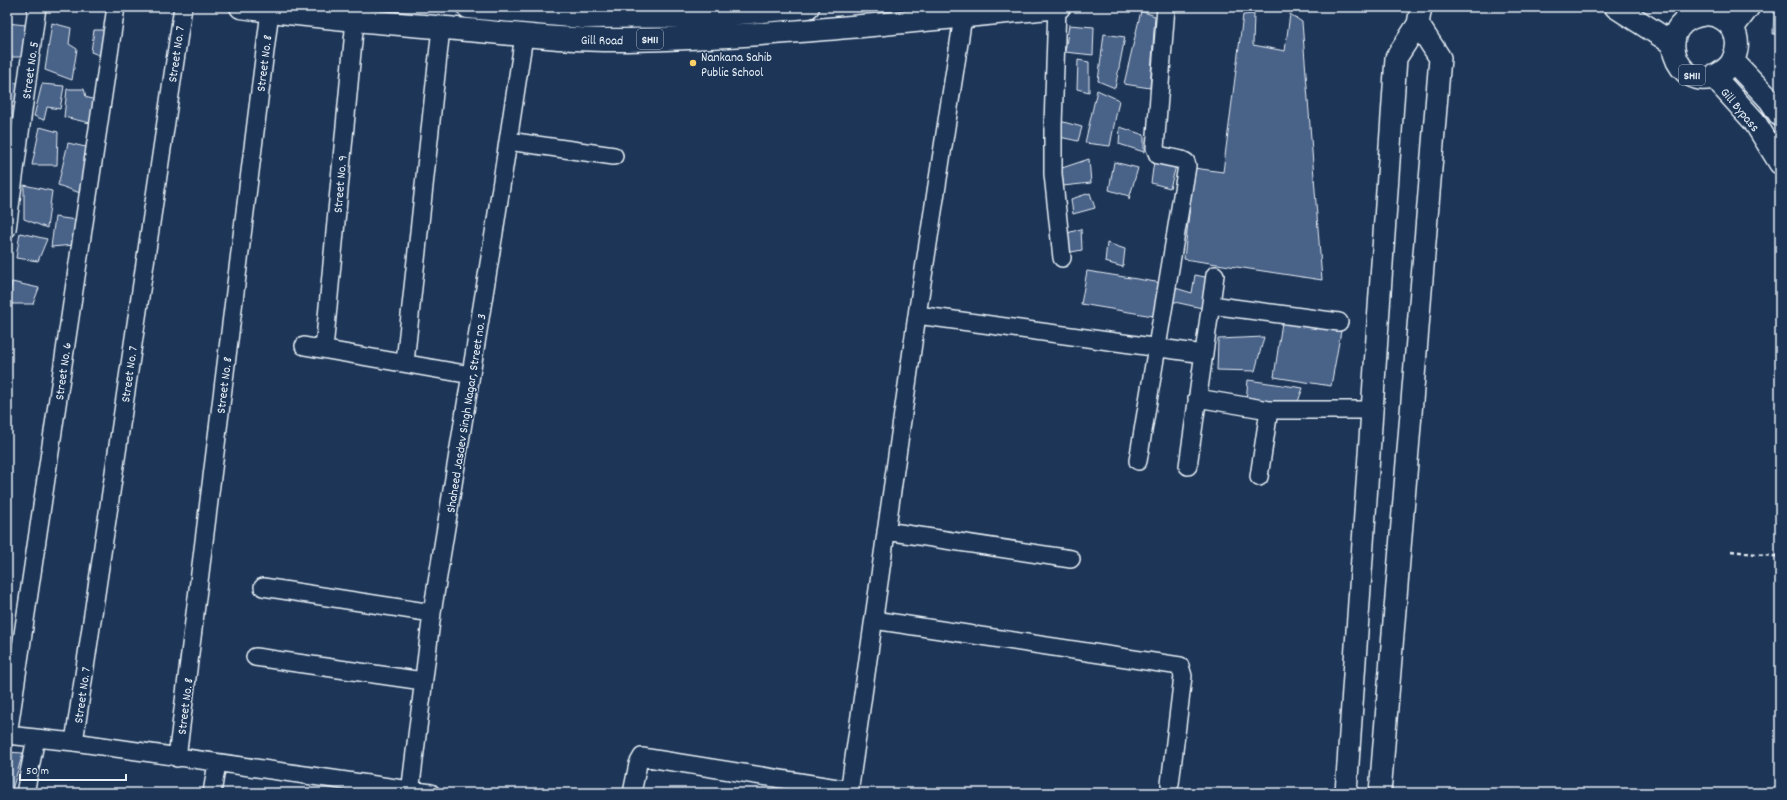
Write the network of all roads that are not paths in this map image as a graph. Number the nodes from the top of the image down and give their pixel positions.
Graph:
1 (37, 7) edge
2 (116, 7) edge
3 (183, 7) edge
4 (241, 7) edge
5 (468, 7) edge
6 (799, 7) edge
7 (1058, 7) edge
8 (1166, 7) edge
9 (1616, 7) edge
10 (1749, 7) edge
11 (270, 11) junction
12 (1686, 11) edge
13 (1420, 16) edge
14 (963, 17) junction
15 (1725, 17) edge
16 (354, 20) junction
17 (441, 28) junction
18 (524, 36) junction
19 (1672, 43) junction
20 (1733, 61) junction
21 (1714, 77) junction
22 (1780, 115) edge
23 (508, 141) junction
24 (614, 156) dead end
25 (1780, 163) edge
26 (7, 229) edge
27 (1062, 258) dead end
28 (1215, 275) dead end
29 (1211, 305) junction
30 (917, 315) junction
31 (1339, 322) dead end
32 (304, 346) dead end
33 (1156, 346) junction
34 (324, 349) junction
35 (1204, 354) junction
36 (405, 362) junction
37 (471, 375) junction
38 (1197, 398) junction
39 (1269, 410) junction
40 (1373, 410) junction
41 (1138, 461) dead end
42 (1188, 466) dead end
43 (1259, 477) dead end
44 (886, 531) junction
45 (1071, 559) dead end
46 (263, 587) dead end
47 (432, 612) junction
48 (874, 620) junction
49 (255, 657) dead end
50 (423, 680) junction
51 (7, 735) edge
52 (36, 738) junction
53 (74, 742) junction
54 (177, 758) junction
55 (217, 763) junction
56 (1170, 784) dead end
57 (850, 791) edge
58 (410, 792) edge
59 (25, 793) edge
60 (212, 793) edge
61 (431, 793) edge
62 (632, 793) edge
63 (1346, 793) edge
64 (1380, 793) edge

1 - 26 street, Street No. 5
2 - 51 street, Street No. 6
3 - 53 street, Street No. 7
4 - 11 main road, Gill Road / SH11
5 - 6 main road, Gill Road / SH11
7 - 14 main road, Gill Road / SH11
7 - 27 street
8 - 33 street
9 - 19 main road
10 - 15 street
11 - 16 main road, Gill Road / SH11
11 - 54 street, Street No. 8
12 - 15 main road
12 - 19 main road
13 - 40 street
13 - 64 street
14 - 18 main road, Gill Road / SH11
14 - 30 street
15 - 20 main road
16 - 17 main road, Gill Road / SH11
16 - 34 street, Street No. 9
17 - 18 main road, Gill Road / SH11
17 - 36 street
18 - 23 street, Shaheed Jasdev Singh Nagar, Street no. 3
19 - 21 main road, Gill Bypass / SH11
20 - 21 main road, Gill Bypass / SH11
20 - 22 main road, Gill Bypass
21 - 25 main road, Gill Bypass / SH11
23 - 24 street
23 - 37 street, Shaheed Jasdev Singh Nagar, Street no. 3
28 - 29 street
29 - 31 street
29 - 35 street
30 - 33 street
30 - 44 street
32 - 34 street
33 - 35 street
33 - 41 street
34 - 36 street
35 - 38 street
36 - 37 street
37 - 47 street, Shaheed Jasdev Singh Nagar, Street no. 3
38 - 39 street
38 - 42 street
39 - 40 street
39 - 43 street
40 - 63 street
44 - 45 street
44 - 48 street
46 - 47 street
47 - 50 street, Shaheed Jasdev Singh Nagar, Street no. 3
48 - 56 street
48 - 57 street
49 - 50 street
50 - 58 street, Shaheed Jasdev Singh Nagar, Street no. 3
51 - 52 street
52 - 53 street
52 - 59 street
53 - 54 street
54 - 55 street
55 - 58 street
55 - 60 street
57 - 62 street
58 - 61 street

